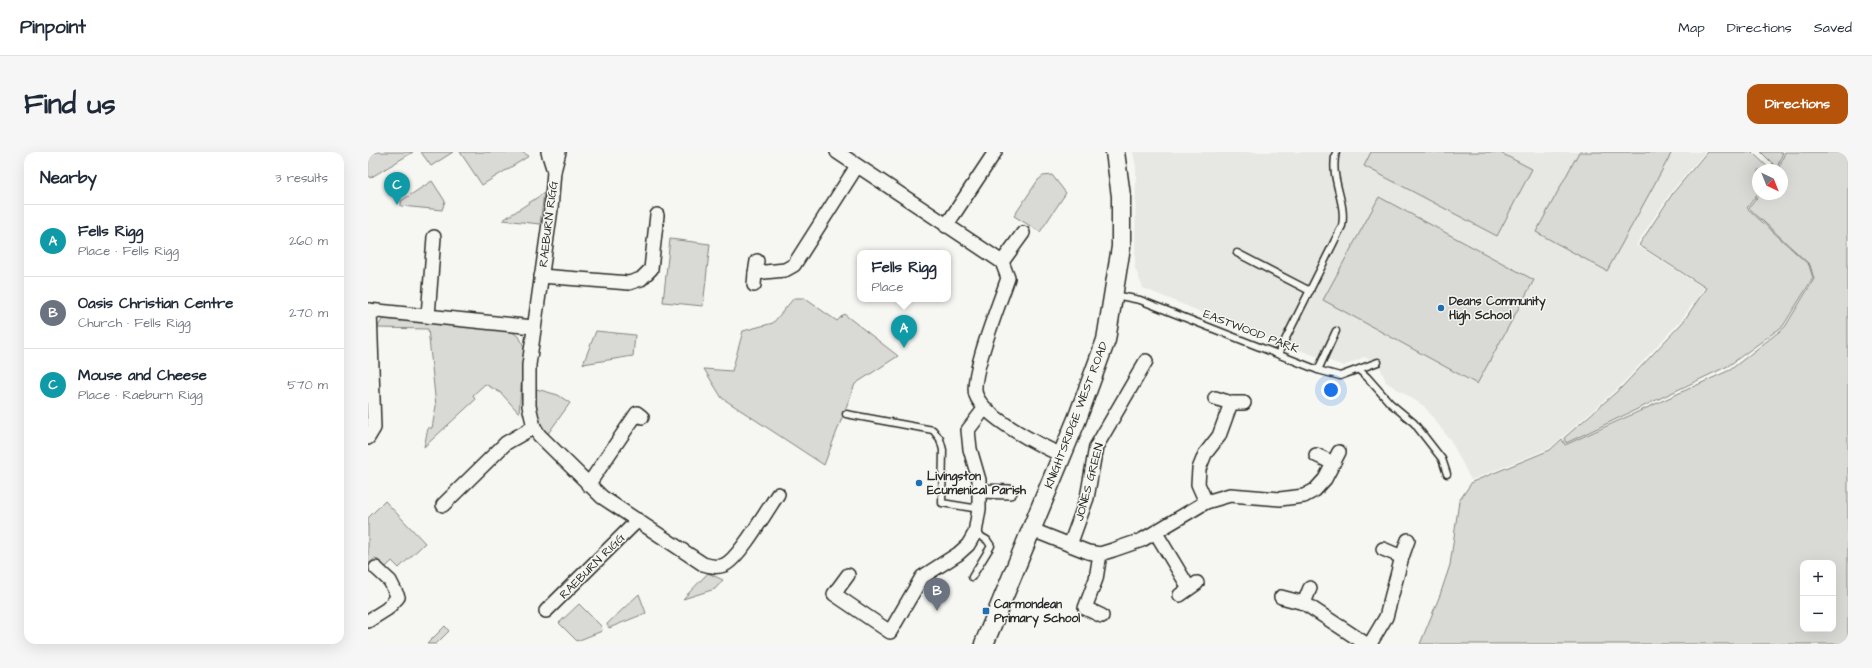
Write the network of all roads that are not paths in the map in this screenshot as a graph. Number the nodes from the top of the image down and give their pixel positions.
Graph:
1 (548, 152) edge
2 (559, 152) edge
3 (837, 152) edge
4 (995, 152) edge
5 (1115, 152) edge
6 (1336, 152) edge
7 (857, 166) junction
8 (554, 171) junction
9 (657, 215) dead end
10 (946, 226) junction
11 (1023, 233) dead end
12 (434, 237) dead end
13 (1237, 253) dead end
14 (1002, 262) junction
15 (755, 273) dead end
16 (541, 276) junction
17 (1310, 291) junction
18 (1115, 296) junction
19 (369, 310) edge
20 (428, 316) junction
21 (533, 327) junction
22 (1336, 331) dead end
23 (1278, 354) junction
24 (1146, 361) dead end
25 (1378, 362) dead end
26 (1318, 370) junction
27 (1358, 370) junction
28 (1215, 398) dead end
29 (1231, 403) junction
30 (1244, 403) dead end
31 (984, 409) junction
32 (846, 414) dead end
33 (642, 417) dead end
34 (534, 427) junction
35 (368, 438) edge
36 (1062, 455) junction
37 (1316, 455) dead end
38 (1448, 474) dead end
39 (588, 485) junction
40 (979, 491) junction
41 (1010, 492) dead end
42 (778, 494) dead end
43 (1206, 502) junction
44 (443, 504) dead end
45 (979, 509) junction
46 (638, 520) junction
47 (1030, 529) junction
48 (975, 533) junction
49 (1156, 533) junction
50 (1408, 540) dead end
51 (1070, 545) junction
52 (1383, 549) dead end
53 (1100, 554) junction
54 (1402, 557) junction
55 (376, 568) dead end
56 (848, 575) dead end
57 (972, 577) dead end
58 (1310, 588) dead end
59 (1189, 589) dead end
60 (1281, 597) dead end
61 (1304, 604) junction
62 (546, 611) dead end
63 (1102, 616) dead end
64 (368, 621) edge
65 (984, 644) edge
66 (1366, 644) edge
67 (1370, 644) edge

1 - 8 street, RAEBURN RIGG
2 - 8 street, RAEBURN RIGG
3 - 7 street
4 - 10 street
5 - 18 street, KNIGHTSRIDGE WEST ROAD
6 - 17 lane
7 - 10 street
7 - 15 street
8 - 16 street, RAEBURN RIGG
9 - 16 street, RAEBURN RIGG
10 - 14 street
11 - 14 street
12 - 20 street
13 - 17 lane
14 - 31 street
16 - 21 street, RAEBURN RIGG
17 - 23 lane
18 - 23 lane, EASTWOOD PARK
18 - 36 street, KNIGHTSRIDGE WEST ROAD
19 - 20 street
19 - 35 street
20 - 21 street
21 - 34 street, RAEBURN RIGG
22 - 26 lane
23 - 26 lane, EASTWOOD PARK
24 - 51 street, JONES GREEN
25 - 27 lane, EASTWOOD PARK
26 - 27 lane, EASTWOOD PARK
27 - 38 lane
28 - 29 street
29 - 30 street
29 - 43 street
31 - 36 street
31 - 40 street
32 - 45 lane
33 - 39 street
34 - 39 street, RAEBURN RIGG
34 - 44 street
36 - 47 street, KNIGHTSRIDGE WEST ROAD
37 - 43 street
39 - 46 street, RAEBURN RIGG
40 - 41 street
40 - 45 street
42 - 46 street, RAEBURN RIGG
43 - 49 street
45 - 48 street
46 - 62 street, RAEBURN RIGG
47 - 51 street
47 - 65 street, KNIGHTSRIDGE WEST ROAD
48 - 56 street
48 - 57 lane
49 - 53 street
49 - 59 street
50 - 54 street
51 - 53 street
52 - 54 street
53 - 63 street
54 - 67 street
55 - 64 street
58 - 61 street
60 - 61 street
61 - 66 street

